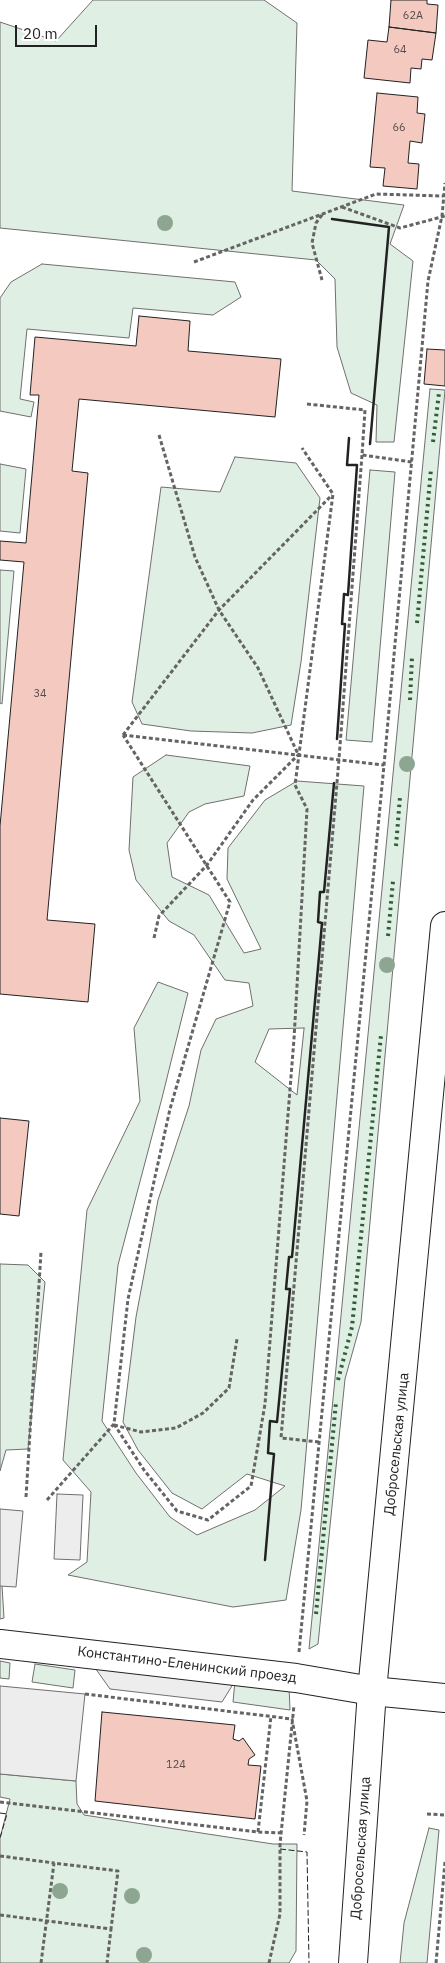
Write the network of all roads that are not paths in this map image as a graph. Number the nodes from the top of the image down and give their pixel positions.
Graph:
1 (445, 926) edge
2 (443, 977) edge
3 (0, 1644) edge
4 (372, 1691) junction
5 (445, 1698) edge
6 (353, 1963) edge

1 - 2 main road, Добросельская улица
2 - 4 main road, Добросельская улица
3 - 4 main road, Константино-Еленинский проезд
4 - 5 main road, Константино-Еленинский проезд
4 - 6 main road, Добросельская улица

